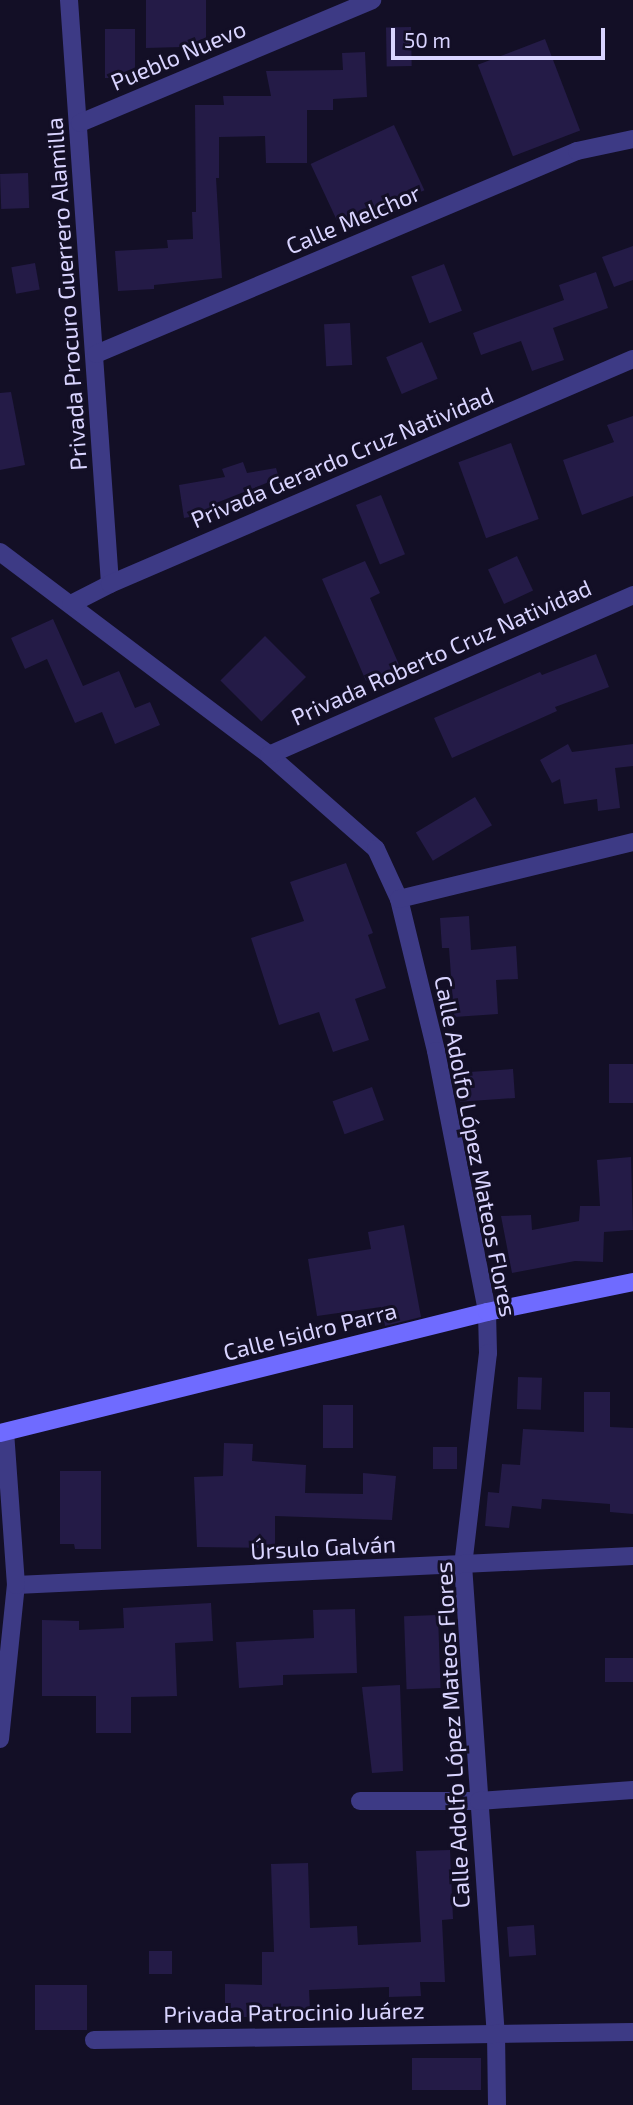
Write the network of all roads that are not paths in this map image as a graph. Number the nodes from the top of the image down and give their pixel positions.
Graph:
1 (69, 0) edge
2 (372, 0) edge
3 (80, 123) junction
4 (633, 139) edge
5 (96, 354) junction
6 (633, 359) edge
7 (0, 552) edge
8 (110, 584) junction
9 (633, 595) edge
10 (71, 604) junction
11 (269, 755) junction
12 (633, 842) edge
13 (399, 899) junction
14 (633, 1282) edge
15 (487, 1312) junction
16 (2, 1432) edge
17 (633, 1556) edge
18 (463, 1565) junction
19 (16, 1585) junction
20 (0, 1739) edge
21 (633, 1790) edge
22 (360, 1801) dead end
23 (479, 1801) junction
24 (633, 2032) edge
25 (496, 2033) junction
26 (94, 2040) dead end
27 (497, 2105) edge

1 - 3 street, Privada Procuro Guerrero Alamilla
2 - 3 street, Pueblo Nuevo
3 - 5 street, Privada Procuro Guerrero Alamilla
4 - 5 street, Calle Melchor
5 - 8 street, Privada Procuro Guerrero Alamilla
6 - 8 street, Privada Gerardo Cruz Natividad
7 - 10 street, Calle Adolfo López Mateos Flores
8 - 10 street, Privada Gerardo Cruz Natividad
9 - 11 street, Privada Roberto Cruz Natividad
10 - 11 street, Calle Adolfo López Mateos Flores
11 - 13 street, Calle Adolfo López Mateos Flores
12 - 13 street
13 - 15 street, Calle Adolfo López Mateos Flores
14 - 15 street, Calle Isidro Parra
15 - 16 street, Calle Isidro Parra
15 - 18 street, Calle Adolfo López Mateos Flores
16 - 19 street
17 - 18 street, Úrsulo Galván
18 - 19 street, Úrsulo Galván
18 - 23 street, Calle Adolfo López Mateos Flores
19 - 20 street
21 - 23 street
22 - 23 street
23 - 25 street, Calle Adolfo López Mateos Flores
24 - 25 street, Privada Patrocinio Juárez
25 - 26 street, Privada Patrocinio Juárez
25 - 27 street, Calle Adolfo López Mateos Flores

